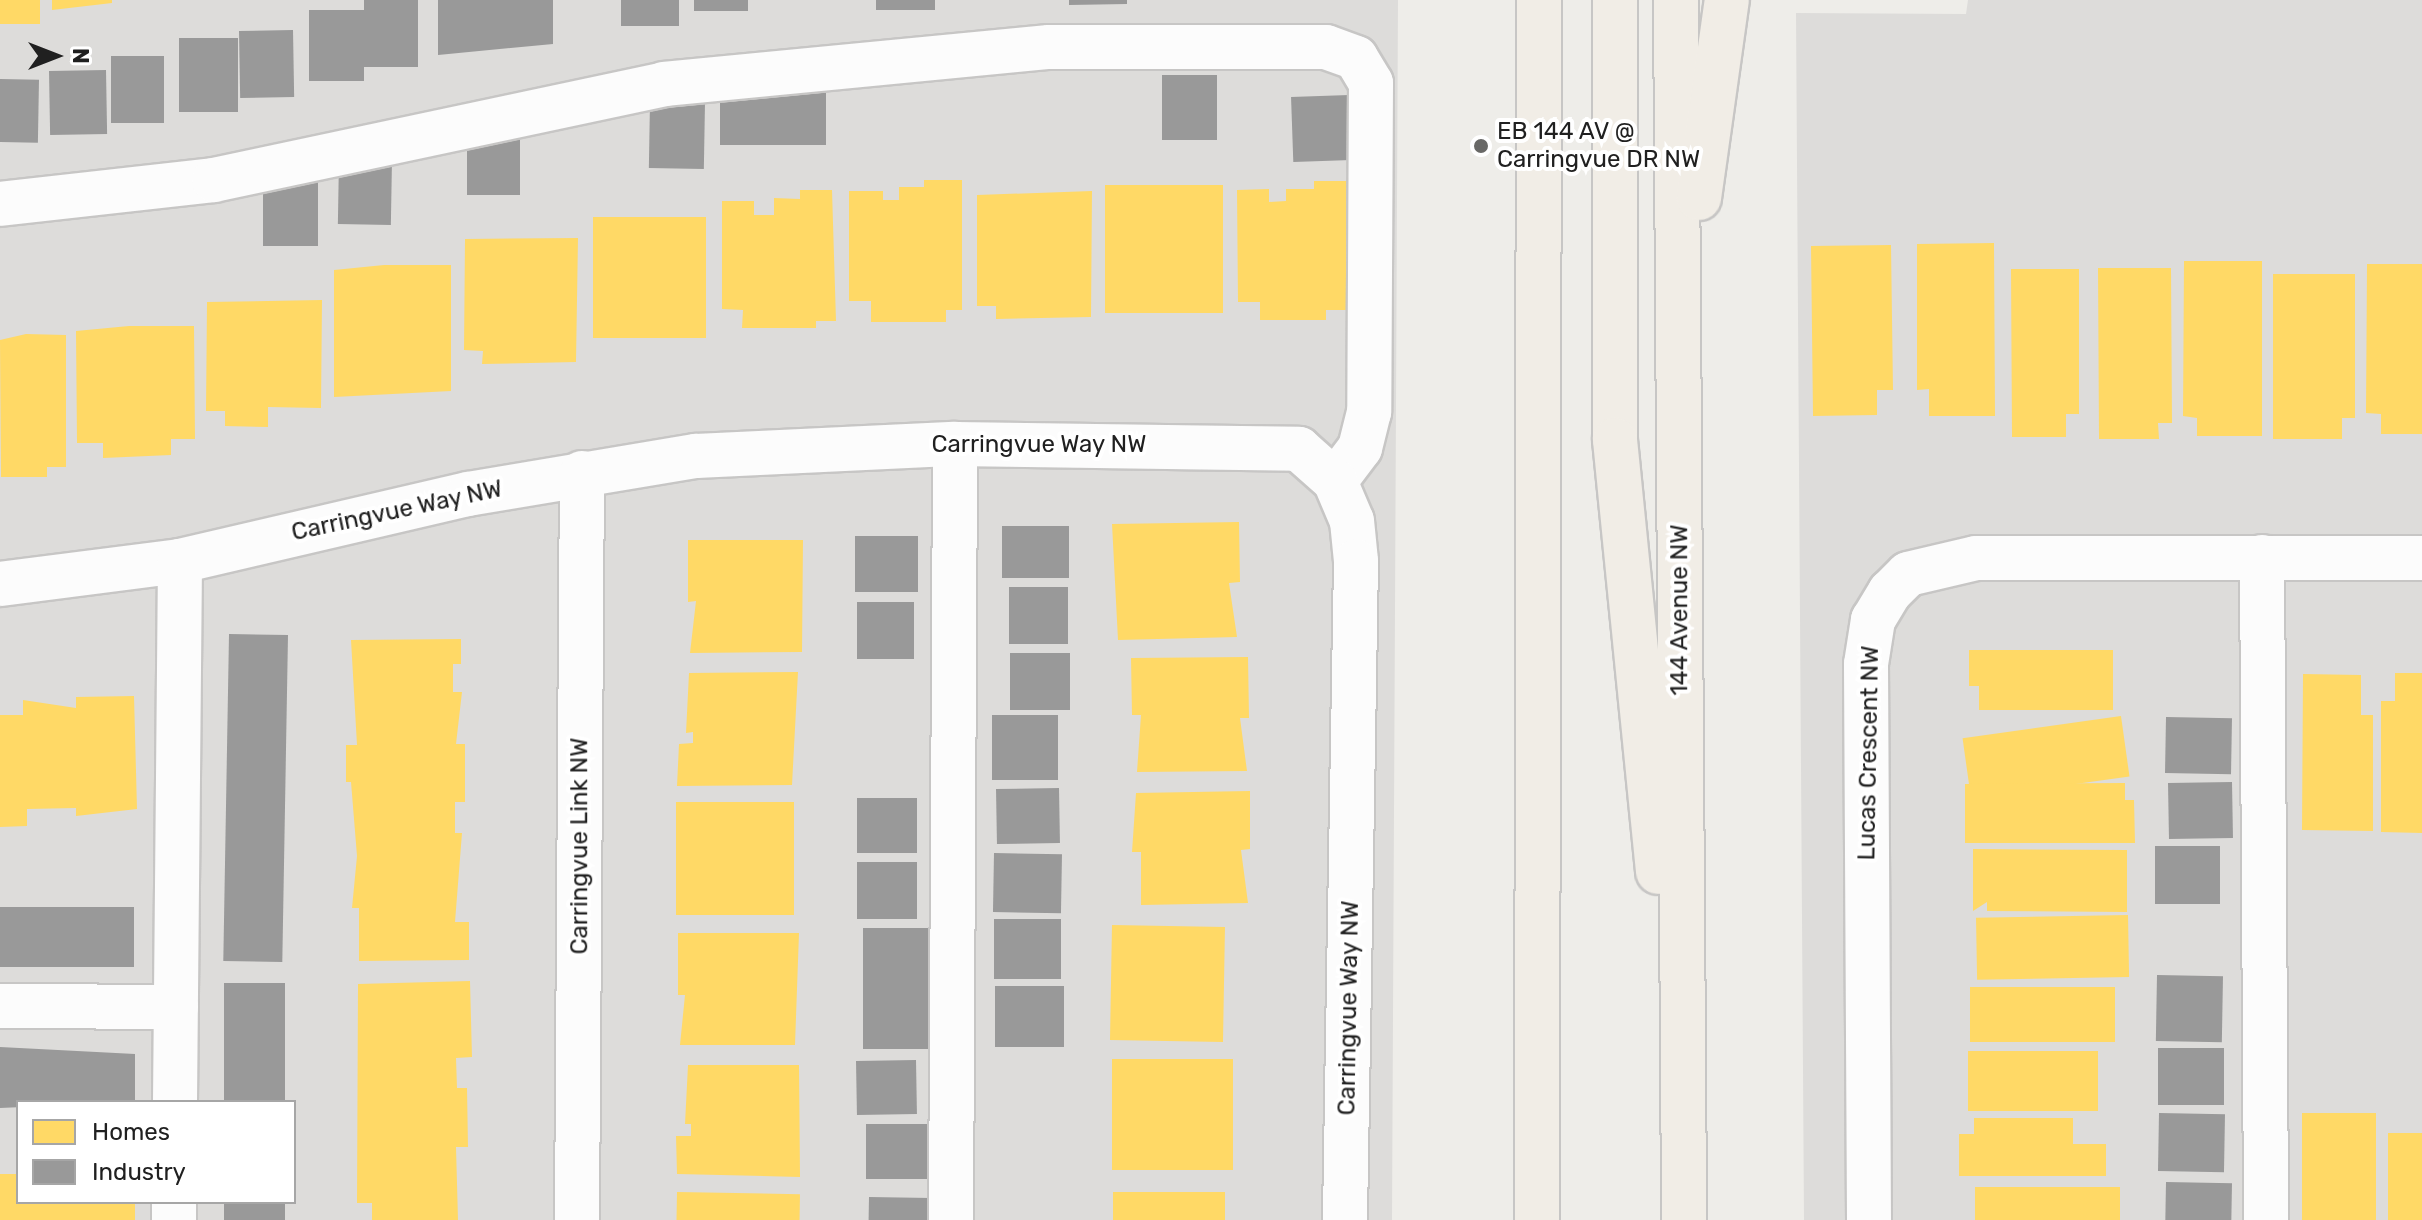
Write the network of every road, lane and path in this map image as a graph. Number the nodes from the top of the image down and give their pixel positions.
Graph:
1 (1539, 0) edge
2 (1615, 0) edge
3 (1676, 0) edge
4 (1727, 0) edge
5 (0, 204) edge
6 (1678, 347) junction
7 (955, 444) junction
8 (582, 473) junction
9 (1335, 481) junction
10 (2262, 557) junction
11 (2422, 558) edge
12 (180, 561) junction
13 (0, 584) edge
14 (0, 1006) edge
15 (176, 1007) junction
16 (1683, 1049) junction
17 (175, 1100) edge
18 (1538, 1211) edge
19 (577, 1220) edge
20 (951, 1220) edge
21 (1345, 1220) edge
22 (1684, 1220) edge
23 (1869, 1220) edge
24 (2266, 1220) edge

1 - 18 main road
2 - 16 main road
3 - 6 main road, 144 Avenue NW
4 - 6 main road
5 - 9 street
6 - 16 main road, 144 Avenue NW
7 - 8 street, Carringvue Way NW
7 - 9 street, Carringvue Way NW
7 - 20 street
8 - 12 street, Carringvue Way NW
8 - 19 street, Carringvue Link NW
9 - 21 street, Carringvue Way NW
10 - 11 street, Lucas Crescent NW
10 - 23 street, Lucas Crescent NW
10 - 24 street
12 - 13 street, Carringvue Way NW
12 - 15 street
14 - 15 street
15 - 17 street
16 - 22 main road, 144 Avenue NW

